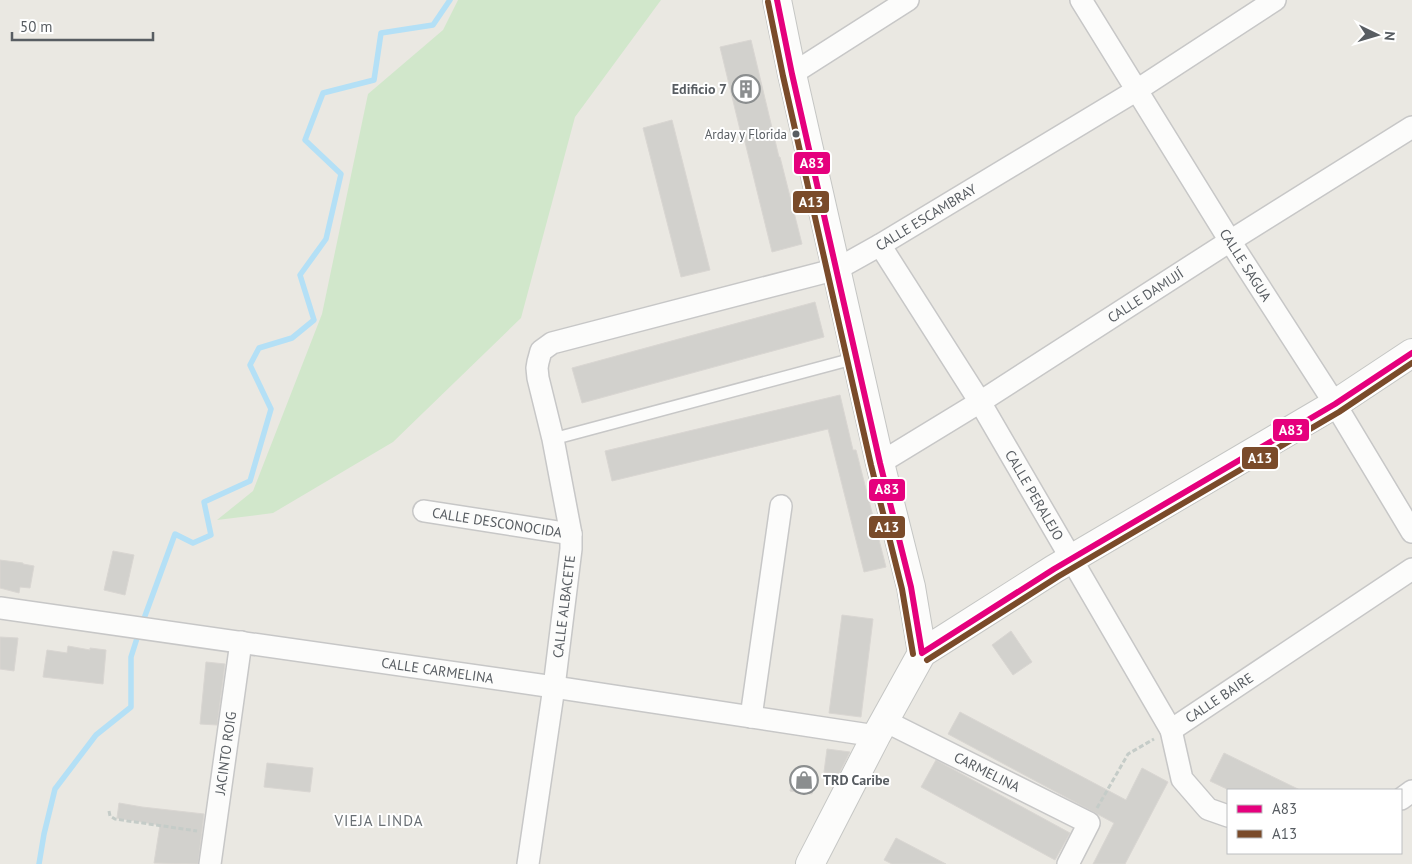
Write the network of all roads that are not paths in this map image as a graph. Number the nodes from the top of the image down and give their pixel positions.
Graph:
1 (777, 0) edge
2 (908, 0) edge
3 (1081, 0) edge
4 (1275, 0) edge
5 (792, 74) junction
6 (1137, 90) junction
7 (1412, 127) edge
8 (1230, 241) junction
9 (880, 245) junction
10 (837, 269) junction
11 (541, 351) joint
12 (1412, 353) edge
13 (856, 358) junction
14 (980, 402) junction
15 (1335, 404) junction
16 (553, 439) junction
17 (880, 463) junction
18 (781, 506) dead end
19 (424, 511) dead end
20 (1412, 532) edge
21 (571, 534) junction
22 (1072, 559) junction
23 (1412, 568) edge
24 (0, 608) edge
25 (241, 642) junction
26 (922, 653) junction
27 (554, 687) junction
28 (750, 717) junction
29 (880, 728) junction
30 (1171, 730) junction
31 (1227, 816) edge
32 (210, 864) edge
33 (528, 864) edge
34 (810, 864) edge
35 (1068, 864) edge

1 - 5 street
2 - 5 street
3 - 6 street, CALLE SAGUA
4 - 6 street, CALLE ESCAMBRAY
5 - 10 street
6 - 8 street, CALLE SAGUA
6 - 9 street, CALLE ESCAMBRAY
7 - 8 street, CALLE DAMUJÍ
8 - 14 street, CALLE DAMUJÍ
8 - 15 street, CALLE SAGUA
9 - 10 street, CALLE ESCAMBRAY
9 - 14 street, CALLE PERALEJO
10 - 11 street, CALLE ESCAMBRAY
10 - 13 street
11 - 16 street, CALLE ALBACETE
12 - 15 street
13 - 16 lane
13 - 17 street
14 - 17 street, CALLE DAMUJÍ
14 - 22 street, CALLE PERALEJO
15 - 20 street, CALLE SAGUA
15 - 22 street
16 - 21 street, CALLE ALBACETE
17 - 26 street
18 - 28 street
19 - 21 street, CALLE DESCONOCIDA
21 - 27 street, CALLE ALBACETE
22 - 26 street
22 - 30 street, CALLE PERALEJO
23 - 30 street, CALLE BAIRE
24 - 25 street, CALLE CARMELINA
25 - 27 street, CALLE CARMELINA
25 - 32 street, JACINTO ROIG
26 - 29 street
27 - 28 street, CALLE CARMELINA
27 - 33 street, CALLE ALBACETE
28 - 29 street, CALLE CARMELINA
29 - 34 street
29 - 35 street, CARMELINA
30 - 31 street, CALLE PERALEJO

